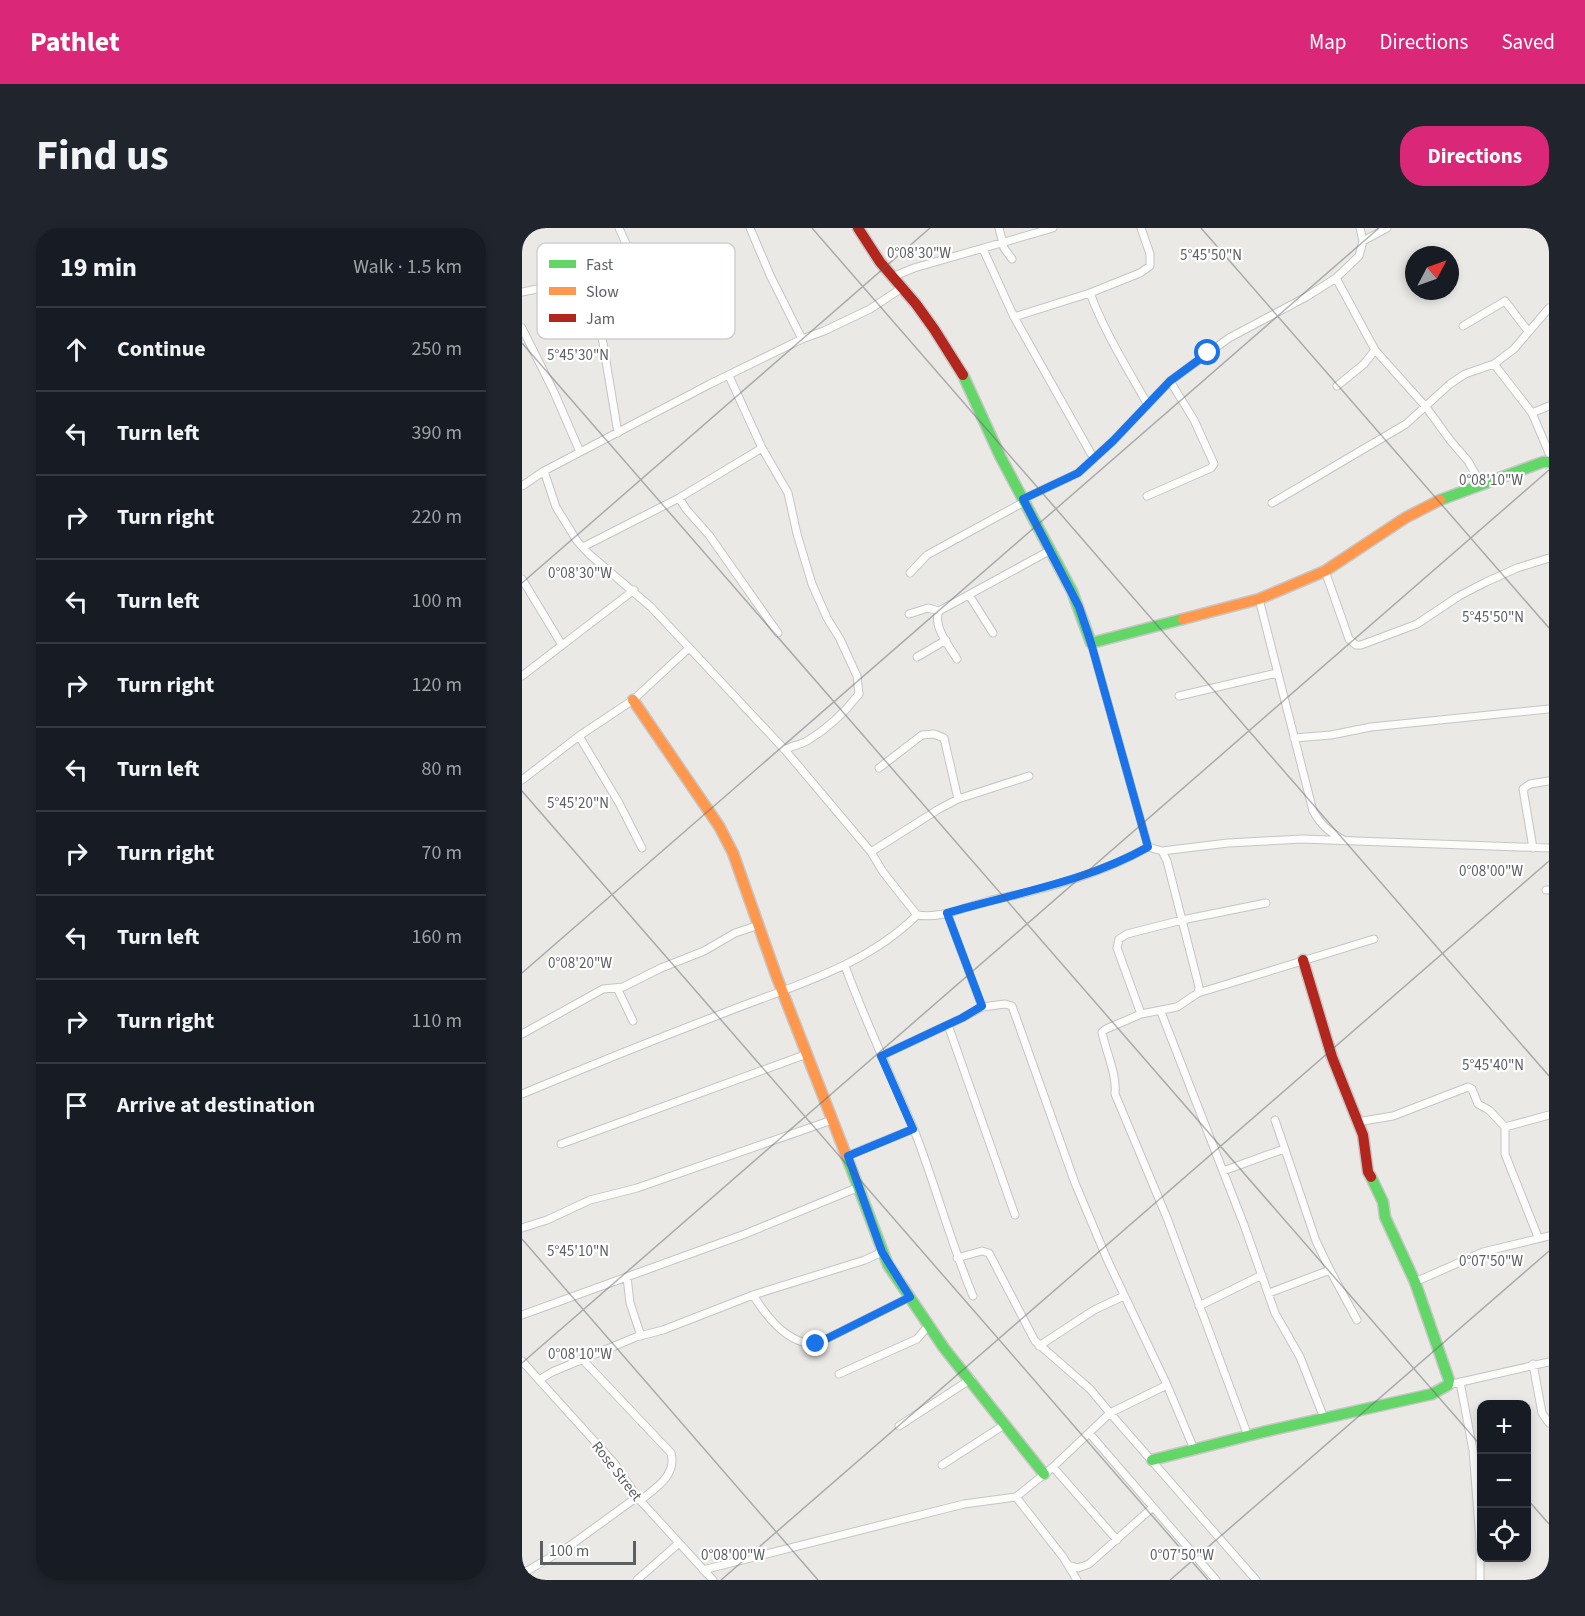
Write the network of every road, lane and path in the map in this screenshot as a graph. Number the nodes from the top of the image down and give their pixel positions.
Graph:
1 (619, 228) edge
2 (750, 228) edge
3 (858, 228) edge
4 (999, 228) edge
5 (1053, 228) edge
6 (1141, 228) edge
7 (1360, 228) edge
8 (1387, 228) edge
9 (1363, 241) junction
10 (626, 243) edge
11 (1002, 243) junction
12 (983, 249) junction
13 (1012, 259) dead end
14 (892, 277) junction
15 (1336, 278) junction
16 (902, 288) junction
17 (537, 289) edge
18 (522, 292) edge
19 (1090, 293) junction
20 (1549, 308) edge
21 (1014, 317) junction
22 (1463, 326) dead end
23 (522, 328) edge
24 (1528, 331) junction
25 (602, 339) edge
26 (802, 339) junction
27 (530, 343) junction
28 (522, 346) edge
29 (1375, 350) junction
30 (1494, 364) junction
31 (729, 376) junction
32 (1170, 381) junction
33 (1337, 386) dead end
34 (1148, 405) junction
35 (1549, 406) edge
36 (1426, 407) junction
37 (1532, 413) junction
38 (618, 433) junction
39 (762, 448) junction
40 (580, 452) junction
41 (1549, 453) edge
42 (1094, 459) junction
43 (1549, 462) edge
44 (544, 471) junction
45 (522, 475) edge
46 (524, 484) edge
47 (1481, 484) junction
48 (1147, 496) dead end
49 (679, 498) junction
50 (1024, 501) junction
51 (1272, 502) dead end
52 (583, 547) junction
53 (1049, 551) junction
54 (1549, 558) edge
55 (1325, 570) junction
56 (910, 573) dead end
57 (522, 579) edge
58 (634, 590) junction
59 (969, 595) junction
60 (1259, 599) junction
61 (939, 611) junction
62 (909, 614) dead end
63 (778, 633) dead end
64 (993, 633) dead end
65 (946, 640) junction
66 (1091, 643) junction
67 (562, 645) junction
68 (688, 648) junction
69 (917, 657) dead end
70 (957, 659) dead end
71 (1277, 673) junction
72 (522, 676) edge
73 (1179, 696) dead end
74 (633, 700) junction
75 (1549, 709) edge
76 (579, 736) junction
77 (1294, 738) junction
78 (785, 750) junction
79 (879, 768) dead end
80 (1029, 776) dead end
81 (522, 780) edge
82 (1549, 782) edge
83 (958, 799) junction
84 (1346, 842) junction
85 (1148, 847) junction
86 (642, 848) dead end
87 (1533, 848) junction
88 (1549, 848) edge
89 (1162, 851) junction
90 (872, 852) junction
91 (1266, 903) dead end
92 (947, 913) junction
93 (917, 915) junction
94 (1182, 920) junction
95 (759, 925) junction
96 (1374, 939) dead end
97 (1303, 960) junction
98 (845, 966) junction
99 (617, 988) junction
100 (783, 990) junction
101 (1198, 993) junction
102 (982, 1006) junction
103 (1161, 1012) junction
104 (1141, 1014) junction
105 (633, 1021) dead end
106 (948, 1025) junction
107 (522, 1034) edge
108 (807, 1054) junction
109 (881, 1056) junction
110 (522, 1094) edge
111 (1549, 1115) edge
112 (832, 1120) junction
113 (1275, 1120) dead end
114 (1357, 1122) junction
115 (1505, 1127) junction
116 (913, 1129) junction
117 (561, 1144) dead end
118 (1284, 1149) junction
119 (848, 1156) junction
120 (1223, 1171) junction
121 (859, 1187) junction
122 (1015, 1215) dead end
123 (522, 1228) edge
124 (1549, 1236) edge
125 (1538, 1237) junction
126 (882, 1252) junction
127 (957, 1258) junction
128 (1330, 1270) junction
129 (1262, 1275) junction
130 (627, 1277) junction
131 (1415, 1282) junction
132 (1269, 1293) junction
133 (753, 1295) junction
134 (973, 1296) dead end
135 (1124, 1296) junction
136 (910, 1297) junction
137 (1199, 1306) junction
138 (522, 1315) edge
139 (1357, 1320) dead end
140 (928, 1326) junction
141 (641, 1336) junction
142 (1039, 1346) junction
143 (583, 1360) junction
144 (522, 1361) edge
145 (1549, 1362) edge
146 (1533, 1364) junction
147 (839, 1374) dead end
148 (971, 1379) junction
149 (539, 1380) junction
150 (1460, 1382) junction
151 (1167, 1385) junction
152 (1448, 1385) junction
153 (1110, 1413) junction
154 (1324, 1418) junction
155 (1549, 1423) edge
156 (1004, 1425) junction
157 (899, 1426) dead end
158 (1090, 1434) junction
159 (1248, 1436) junction
160 (1194, 1449) junction
161 (1152, 1460) junction
162 (942, 1465) dead end
163 (1053, 1467) junction
164 (1044, 1474) junction
165 (1016, 1497) junction
166 (638, 1499) junction
167 (1153, 1507) junction
168 (1117, 1540) junction
169 (679, 1543) junction
170 (1068, 1565) junction
171 (704, 1570) junction
172 (522, 1574) edge
173 (637, 1580) edge
174 (713, 1580) edge
175 (1077, 1580) edge
176 (1216, 1580) edge
177 (1256, 1580) edge
178 (1480, 1580) edge

1 - 10 street
2 - 26 street
3 - 14 street
4 - 11 street
5 - 11 street
6 - 19 street
7 - 9 street
8 - 9 street
9 - 15 street
11 - 12 street
11 - 13 street
12 - 14 street
12 - 21 street
14 - 16 street
15 - 29 street
15 - 32 street
16 - 26 street
16 - 50 street
17 - 18 street
19 - 21 street
19 - 34 street
20 - 24 street
21 - 42 street
22 - 24 street
23 - 27 street
24 - 30 street
25 - 38 street
26 - 31 street
27 - 28 street
27 - 40 street
29 - 33 street
29 - 36 street
30 - 36 street
30 - 37 street
31 - 38 street
31 - 39 street
32 - 34 street
32 - 48 street
34 - 42 street
35 - 37 street
36 - 47 street
36 - 51 street
37 - 41 street
38 - 40 street
39 - 49 street
39 - 78 street
40 - 44 street
42 - 50 street
43 - 47 street
44 - 46 street
44 - 52 street
45 - 46 street
47 - 55 street
49 - 52 street
49 - 63 street
50 - 53 street
50 - 56 street
52 - 58 street
53 - 59 street
53 - 66 street
54 - 55 street
55 - 60 street
57 - 67 street
58 - 67 street
58 - 68 street
59 - 61 street
59 - 64 street
60 - 66 street
60 - 71 street
61 - 62 street
61 - 65 street
65 - 69 street
65 - 70 street
66 - 85 street
67 - 72 street
68 - 74 street
68 - 78 street
71 - 73 street
71 - 77 street
74 - 76 street
74 - 95 street
75 - 77 street
76 - 81 street
76 - 86 street
77 - 84 street
78 - 90 street
79 - 83 street
80 - 83 street
82 - 87 street
83 - 90 street
84 - 87 street
84 - 89 street
85 - 89 street
85 - 92 street
87 - 88 street
89 - 94 street
90 - 93 street
91 - 94 street
92 - 93 street
92 - 102 street
93 - 98 street
94 - 101 street
94 - 104 street
95 - 99 street
95 - 100 street
96 - 97 street
97 - 101 street
97 - 114 street
98 - 100 street
98 - 109 street
99 - 105 street
99 - 107 street
100 - 108 street
100 - 110 street
101 - 103 street
102 - 106 street
102 - 135 street
103 - 104 street
103 - 120 street
104 - 137 street
106 - 109 street
106 - 122 street
108 - 112 street
108 - 117 street
109 - 116 street
111 - 115 street
112 - 119 street
112 - 123 street
113 - 118 street
114 - 115 street
114 - 131 street
115 - 125 street
116 - 119 street
116 - 127 street
118 - 120 street
118 - 128 street
119 - 121 street
120 - 129 street
121 - 126 street
121 - 130 street
124 - 125 street
125 - 131 street
126 - 133 street
126 - 136 street
127 - 134 street
127 - 142 street
128 - 132 street
128 - 139 street
129 - 132 street
129 - 137 street
130 - 138 street
130 - 141 street
131 - 152 street
132 - 154 street
133 - 136 street
133 - 141 street
135 - 142 street
135 - 151 street
136 - 140 street
137 - 159 street
140 - 147 street
140 - 148 street
141 - 143 street
142 - 153 street
143 - 149 street
143 - 166 street
144 - 149 street, Rose Street
145 - 146 street
146 - 150 street
146 - 155 street
148 - 156 street
148 - 157 street
149 - 166 street, Rose Street
150 - 152 street
150 - 178 street
151 - 153 street
151 - 160 street
152 - 154 street
153 - 158 street
153 - 161 street
154 - 159 street
156 - 162 street
156 - 164 street
158 - 163 street
158 - 167 street
159 - 160 street
160 - 161 street
161 - 177 street
163 - 164 street
163 - 168 street
164 - 165 street
165 - 170 street
165 - 171 street
166 - 169 street, Rose Street
166 - 172 street
167 - 168 street
167 - 176 street
168 - 170 street
169 - 171 street, Rose Street
169 - 173 street
170 - 175 street
171 - 174 street, Rose Street

